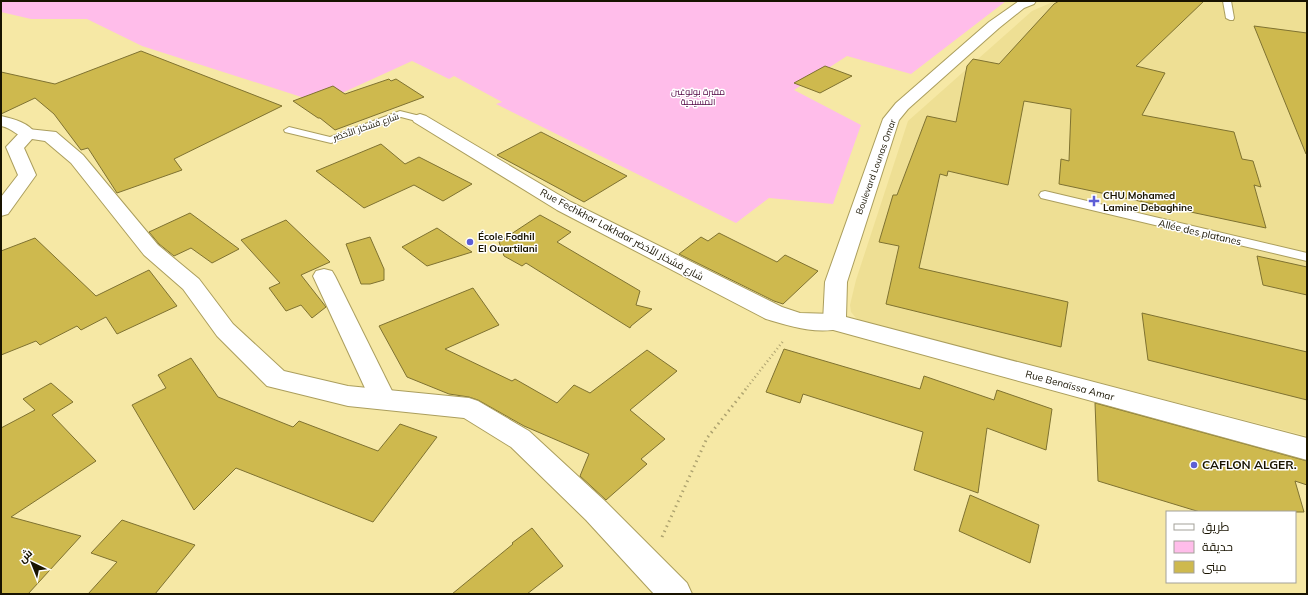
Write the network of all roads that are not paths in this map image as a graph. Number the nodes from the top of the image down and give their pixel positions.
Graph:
1 (1030, 1) edge
2 (1227, 1) edge
3 (1230, 18) dead end
4 (420, 119) joint
5 (1, 120) edge
6 (289, 130) dead end
7 (28, 134) junction
8 (1045, 195) dead end
9 (1, 210) edge
10 (1307, 257) edge
11 (324, 276) dead end
12 (834, 322) junction
13 (383, 399) junction
14 (1307, 448) edge
15 (676, 594) edge

1 - 12 street, Boulevard Lounas Omar
2 - 3 lane
4 - 6 lane, شارع فشخار الأخضر
4 - 12 street, Rue Fechkhar Lakhdar شارع فشخار الأخضر
5 - 7 street
7 - 9 street
7 - 13 street
8 - 10 lane, Allée des platanes
11 - 13 street
12 - 14 street, Rue Benaïssa Amar
13 - 15 street

